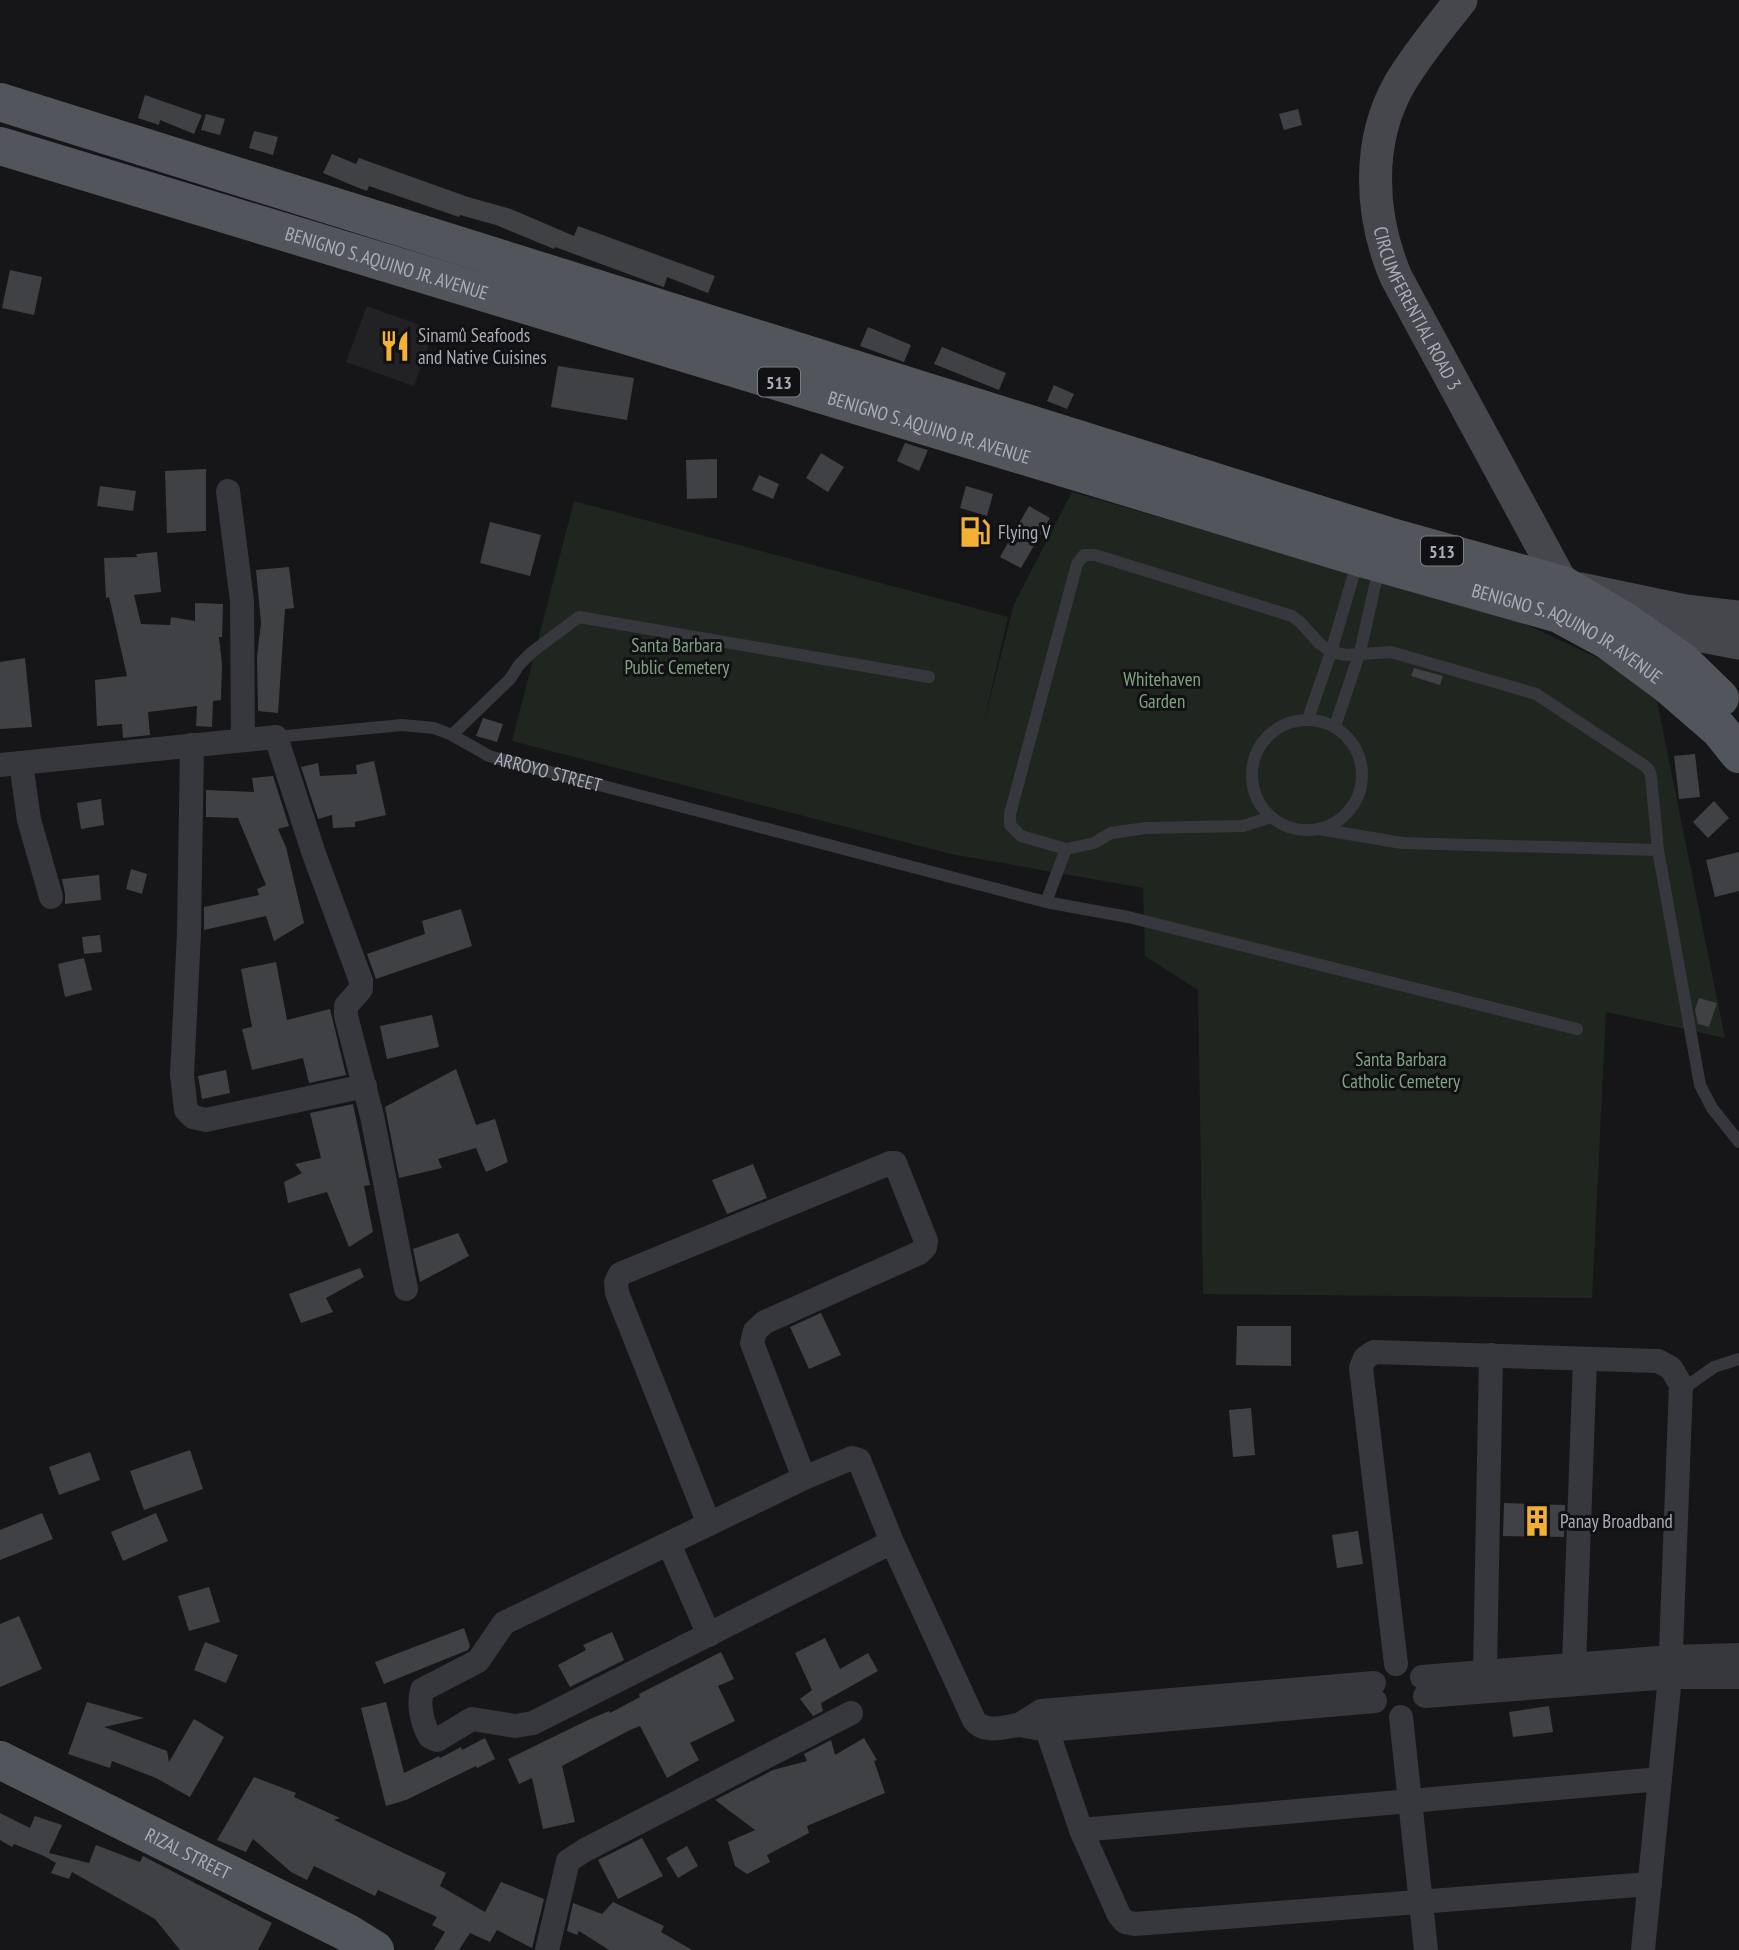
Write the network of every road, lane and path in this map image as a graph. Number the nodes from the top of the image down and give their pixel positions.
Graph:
1 (1461, 0) edge
2 (0, 102) edge
3 (0, 146) edge
4 (194, 162) junction
5 (180, 201) junction
6 (228, 491) dead end
7 (1370, 545) junction
8 (1561, 600) junction
9 (1739, 617) edge
10 (1626, 622) junction
11 (1739, 643) edge
12 (1331, 652) junction
13 (1360, 652) junction
14 (929, 677) dead end
15 (1739, 716) edge
16 (1308, 719) junction
17 (1335, 726) junction
18 (452, 735) junction
19 (276, 737) junction
20 (243, 740) junction
21 (192, 745) junction
22 (1739, 754) edge
23 (10, 764) edge
24 (1271, 817) junction
25 (1318, 829) junction
26 (1066, 849) junction
27 (1658, 850) junction
28 (51, 897) dead end
29 (1046, 902) junction
30 (1577, 1029) dead end
31 (365, 1086) junction
32 (1739, 1142) edge
33 (406, 1289) dead end
34 (1491, 1356) junction
35 (1585, 1359) junction
36 (1739, 1359) edge
37 (1680, 1391) junction
38 (804, 1478) junction
39 (709, 1524) junction
40 (891, 1542) junction
41 (669, 1544) junction
42 (709, 1635) junction
43 (1739, 1655) edge
44 (1396, 1664) junction
45 (1573, 1664) junction
46 (1670, 1667) junction
47 (1485, 1672) junction
48 (1739, 1677) edge
49 (1423, 1686) junction
50 (1374, 1692) junction
51 (851, 1713) dead end
52 (1401, 1717) junction
53 (1046, 1721) junction
54 (0, 1760) edge
55 (1660, 1779) junction
56 (1410, 1801) junction
57 (1081, 1830) junction
58 (1650, 1884) junction
59 (1422, 1902) junction
60 (376, 1950) edge
61 (547, 1950) edge
62 (1426, 1950) edge
63 (1643, 1950) edge

1 - 8 main road, CIRCUMFERENTIAL ROAD 3
2 - 4 main road, BENIGNO S. AQUINO JR. AVENUE / 513
3 - 5 main road, BENIGNO S. AQUINO JR. AVENUE / 513
4 - 5 main road
4 - 7 main road, BENIGNO S. AQUINO JR. AVENUE / 513
5 - 7 main road, BENIGNO S. AQUINO JR. AVENUE / 513
6 - 20 street
7 - 8 main road, BENIGNO S. AQUINO JR. AVENUE / 513
7 - 12 lane
7 - 13 lane
8 - 9 main road
8 - 10 main road, BENIGNO S. AQUINO JR. AVENUE / 513
8 - 22 main road, BENIGNO S. AQUINO JR. AVENUE / 513
10 - 11 main road
10 - 15 main road, BENIGNO S. AQUINO JR. AVENUE / 513
12 - 13 lane
12 - 16 lane
12 - 26 lane
13 - 17 lane
13 - 27 lane
14 - 18 lane
16 - 17 lane
16 - 24 lane
17 - 25 lane
18 - 19 lane, ARROYO STREET
18 - 29 lane, ARROYO STREET
19 - 20 street, ARROYO STREET
19 - 31 street
20 - 21 street, ARROYO STREET
21 - 23 street, ARROYO STREET
21 - 31 street
23 - 28 street
24 - 25 lane
24 - 26 lane
25 - 27 lane
26 - 29 lane
27 - 32 lane
29 - 30 lane, ARROYO STREET
31 - 33 street
34 - 35 street
34 - 44 street
34 - 47 street
35 - 37 street
35 - 45 street
36 - 37 lane
37 - 46 street
38 - 39 street
38 - 39 street
38 - 40 street
39 - 41 street
40 - 42 street
40 - 53 street
41 - 42 street
41 - 42 street
43 - 46 street
44 - 49 street
44 - 50 street
45 - 46 street
45 - 47 street
46 - 48 street
46 - 49 street
46 - 55 street
47 - 49 street
49 - 52 street
50 - 52 street
50 - 53 street
51 - 61 street
52 - 56 street
53 - 57 street
54 - 60 main road, RIZAL STREET
55 - 56 street
55 - 58 street
56 - 57 street
56 - 59 street
57 - 59 street
58 - 59 street
58 - 63 street
59 - 62 street

